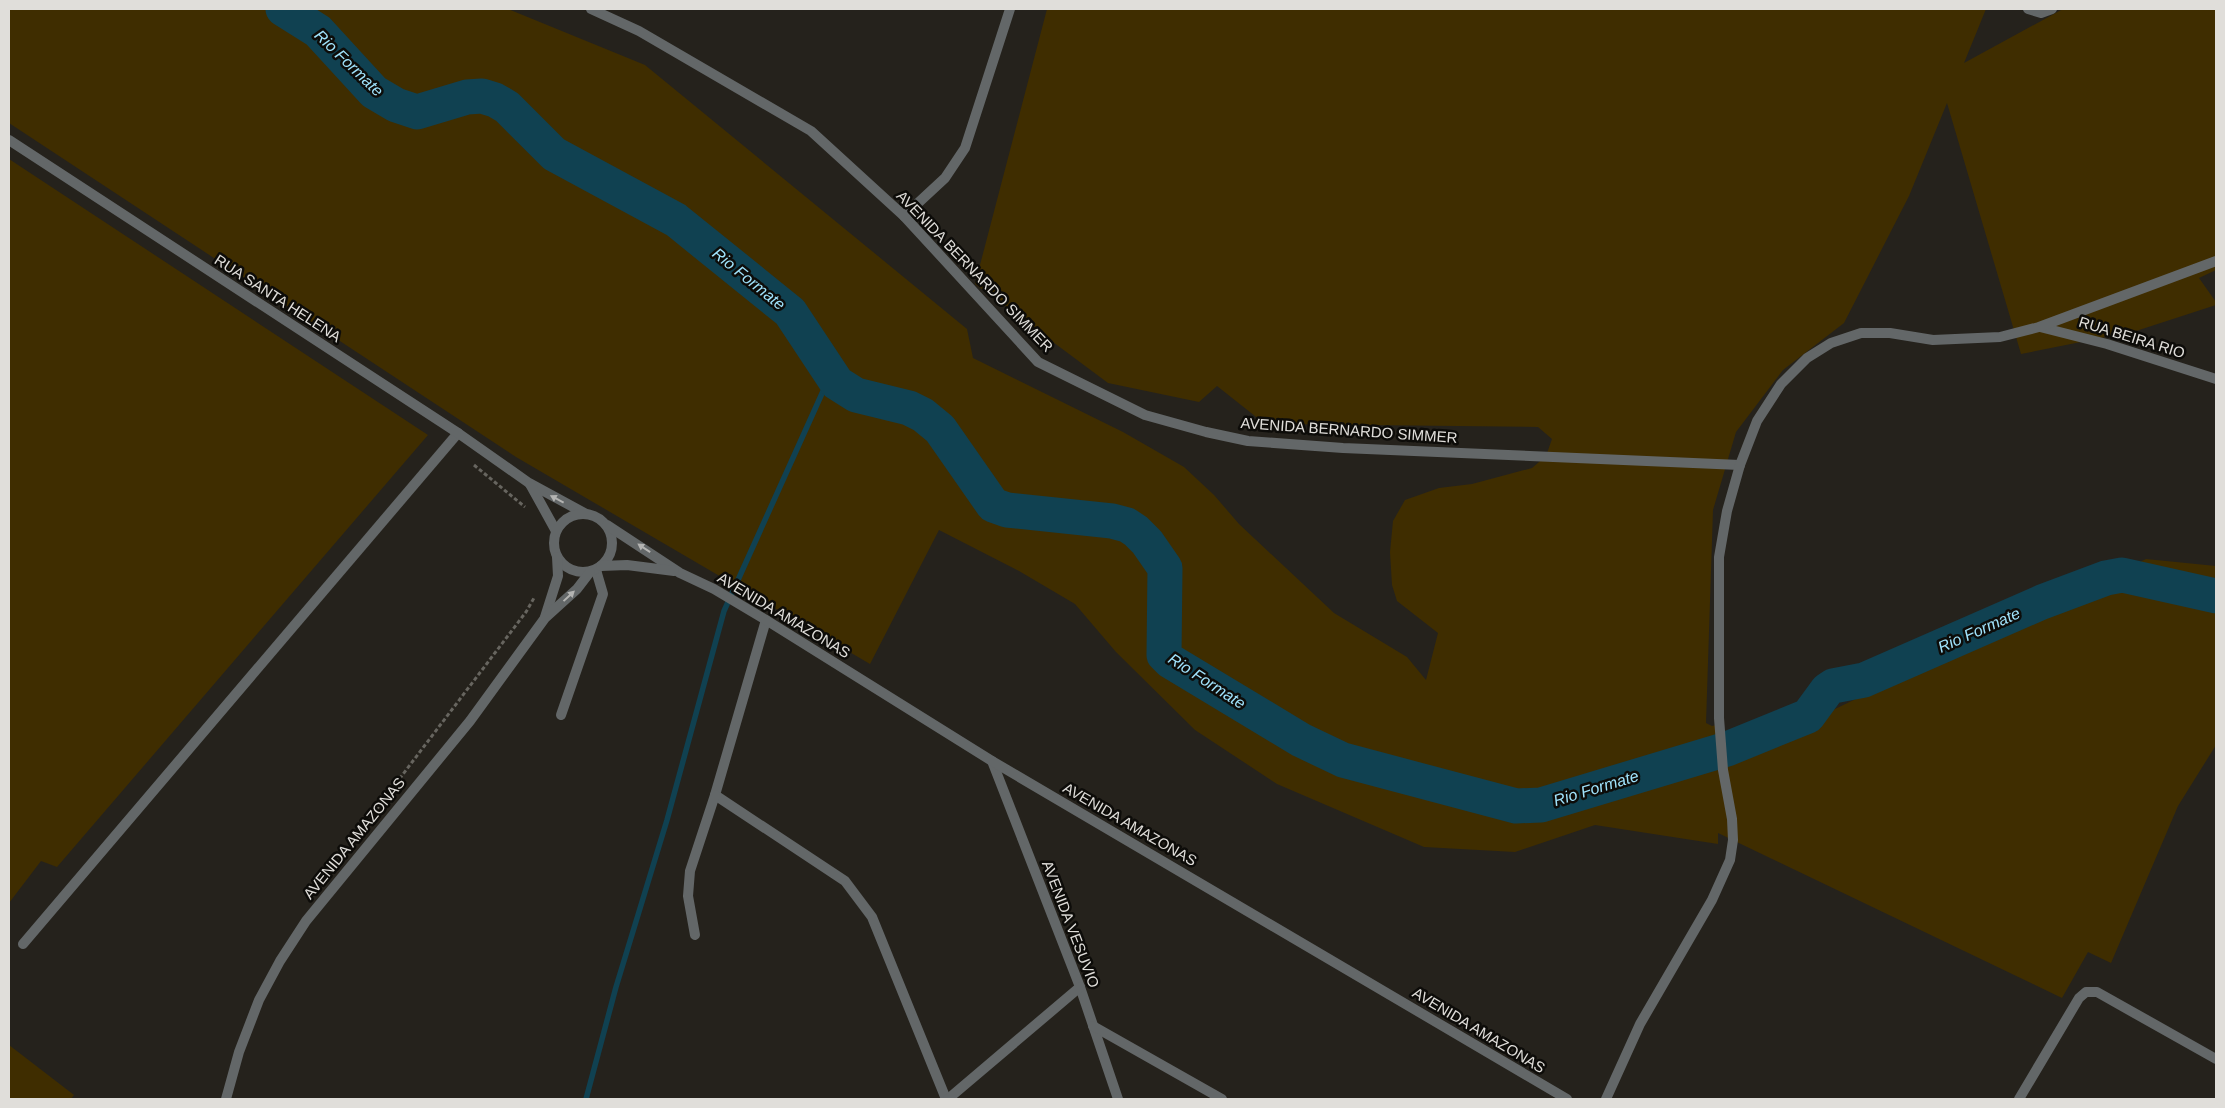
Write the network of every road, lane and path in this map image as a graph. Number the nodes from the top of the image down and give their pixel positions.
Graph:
1 (591, 9) edge
2 (1010, 9) edge
3 (2028, 9) edge
4 (2052, 9) edge
5 (9, 140) edge
6 (904, 216) junction
7 (2216, 261) edge
8 (2039, 327) junction
9 (2216, 379) edge
10 (458, 434) junction
11 (1740, 465) junction
12 (529, 483) junction
13 (586, 514) junction
14 (607, 525) junction
15 (556, 531) junction
16 (557, 557) junction
17 (596, 569) junction
18 (680, 573) junction
19 (545, 618) junction
20 (766, 620) junction
21 (561, 715) dead end
22 (992, 761) junction
23 (715, 795) junction
24 (695, 935) dead end
25 (23, 944) dead end
26 (1080, 988) junction
27 (1093, 1026) junction
28 (2216, 1059) edge
29 (226, 1099) edge
30 (947, 1099) edge
31 (1118, 1099) edge
32 (1222, 1099) edge
33 (1566, 1099) edge
34 (1606, 1099) edge
35 (2019, 1099) edge

1 - 6 street, AVENIDA BERNARDO SIMMER
2 - 6 street
3 - 4 street
5 - 10 street, RUA SANTA HELENA
6 - 11 street, AVENIDA BERNARDO SIMMER
7 - 8 street
8 - 9 street, RUA BEIRA RIO
8 - 11 street
10 - 12 street, RUA SANTA HELENA
10 - 25 street
11 - 34 street
13 -> 12 street, RUA SANTA HELENA
12 - 15 street, RUA SANTA HELENA
13 - 14 street
13 - 15 street
14 - 17 street
18 -> 14 street, AVENIDA AMAZONAS
15 - 16 street
16 - 17 street
16 - 19 street, AVENIDA AMAZONAS
17 - 18 street, AVENIDA AMAZONAS
19 -> 17 street, AVENIDA AMAZONAS
17 - 21 street
18 - 20 street, AVENIDA AMAZONAS
19 - 29 street, AVENIDA AMAZONAS
20 - 22 street, AVENIDA AMAZONAS
20 - 23 street
22 - 26 street, AVENIDA VESUVIO
22 - 33 street, AVENIDA AMAZONAS
23 - 24 street
23 - 30 street
26 - 27 street, AVENIDA VESUVIO
26 - 30 street
27 - 31 street, AVENIDA VESUVIO
27 - 32 street
28 - 35 street

